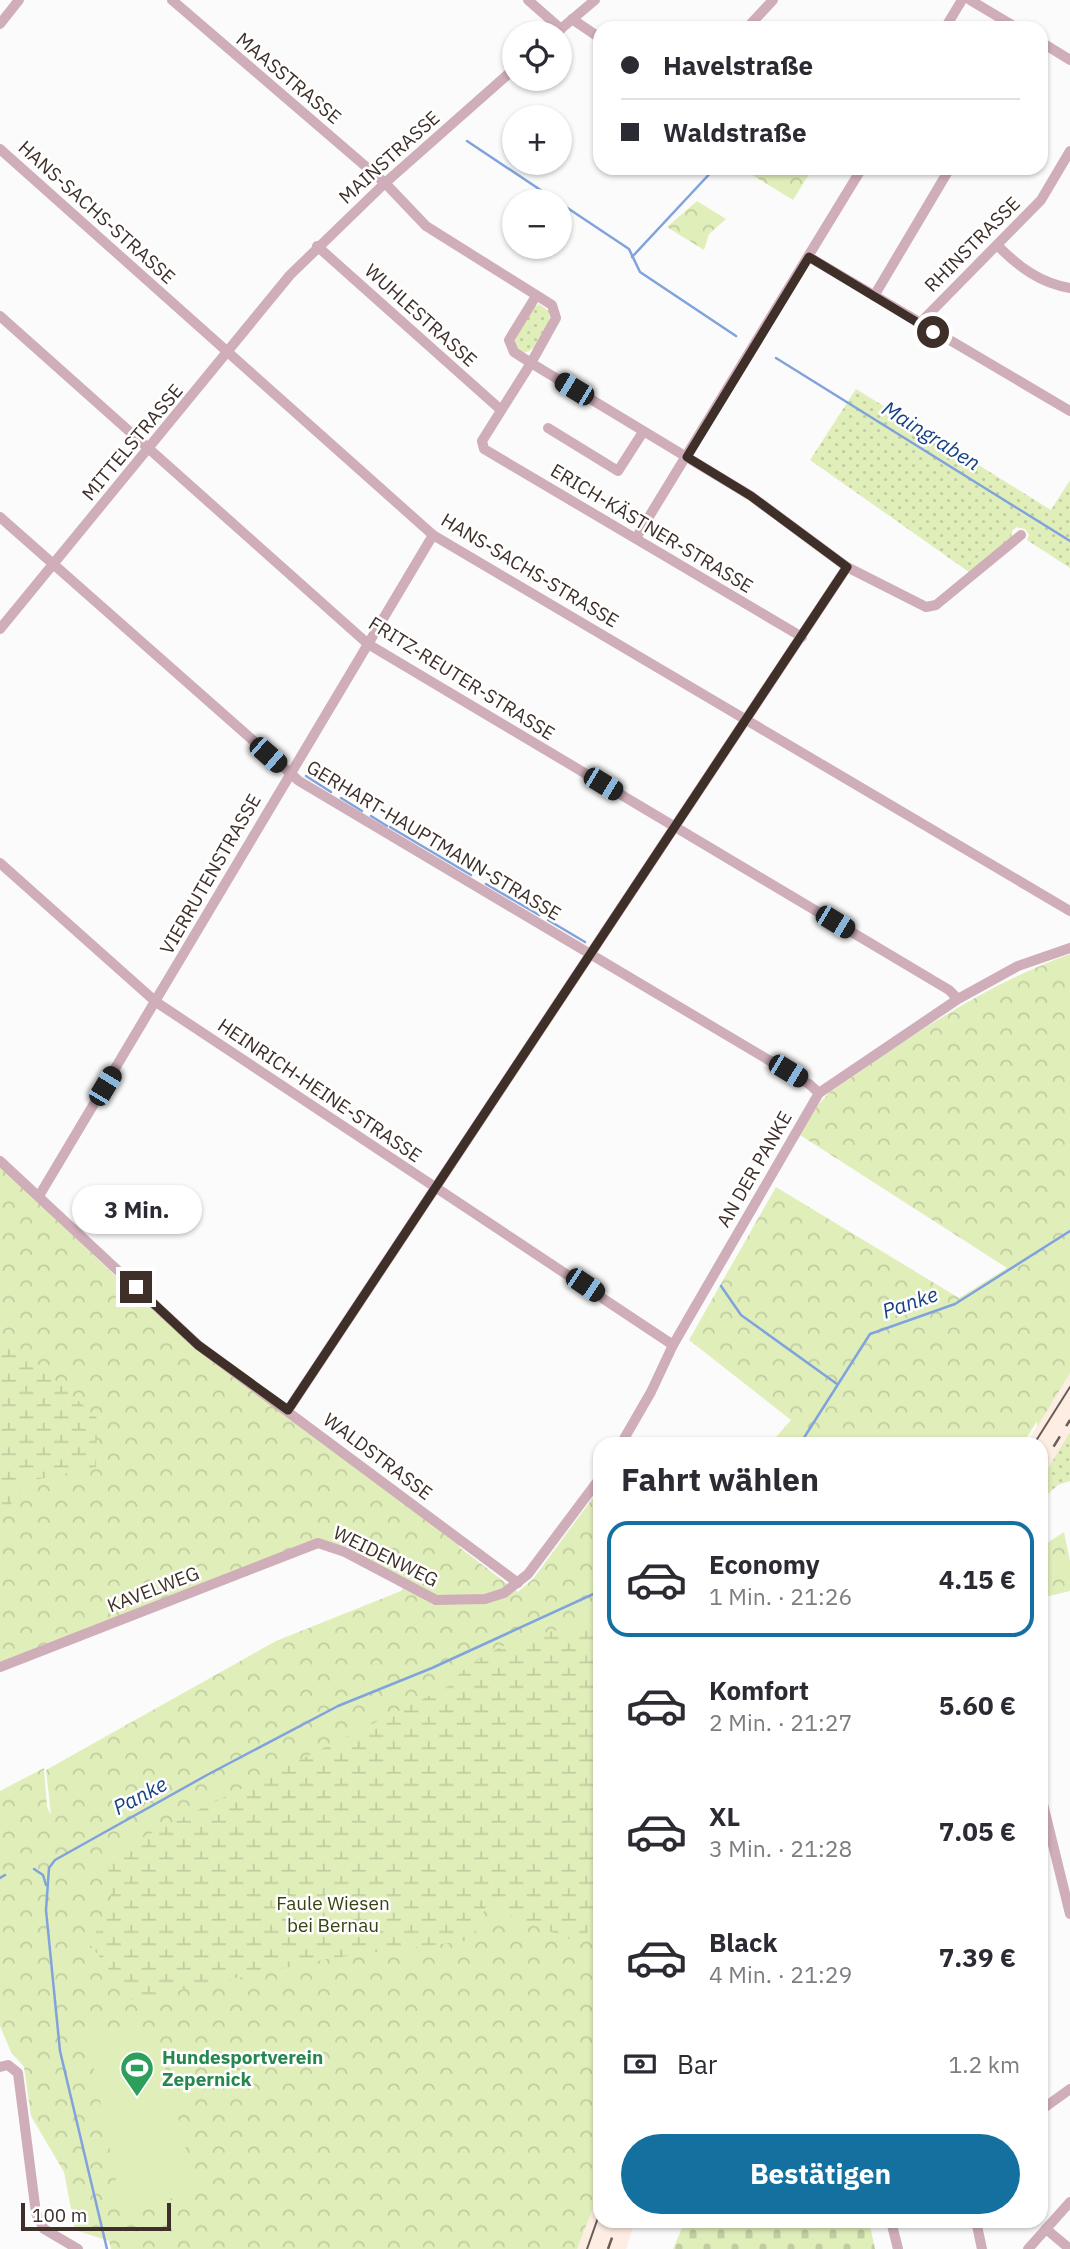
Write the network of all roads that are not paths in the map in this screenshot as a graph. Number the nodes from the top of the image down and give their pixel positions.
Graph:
1 (19, 0) edge
2 (172, 0) edge
3 (528, 0) edge
4 (595, 0) edge
5 (773, 0) edge
6 (962, 0) edge
7 (970, 0) edge
8 (2, 18) edge
9 (572, 19) joint
10 (549, 21) edge
11 (754, 21) edge
12 (949, 21) edge
13 (1005, 21) edge
14 (593, 33) edge
15 (1048, 47) edge
16 (1070, 60) edge
17 (502, 80) edge
18 (0, 149) edge
19 (1070, 151) edge
20 (858, 175) edge
21 (946, 175) edge
22 (385, 183) junction
23 (317, 246) junction
24 (998, 246) junction
25 (809, 257) junction
26 (290, 275) joint
27 (1070, 288) edge
28 (536, 296) junction
29 (874, 296) junction
30 (0, 316) edge
31 (919, 324) junction
32 (228, 352) junction
33 (531, 363) junction
34 (501, 410) junction
35 (1070, 411) edge
36 (548, 428) dead end
37 (643, 432) junction
38 (149, 449) junction
39 (687, 457) junction
40 (0, 517) edge
41 (433, 535) junction
42 (1021, 536) dead end
43 (636, 538) junction
44 (53, 565) junction
45 (847, 567) junction
46 (0, 629) edge
47 (802, 638) junction
48 (368, 645) junction
49 (745, 719) junction
50 (289, 773) junction
51 (674, 825) junction
52 (0, 863) edge
53 (1070, 911) edge
54 (1070, 948) edge
55 (588, 953) junction
56 (958, 999) junction
57 (156, 1002) junction
58 (819, 1093) junction
59 (0, 1161) edge
60 (434, 1188) junction
61 (39, 1196) junction
62 (673, 1345) junction
63 (288, 1410) junction
64 (625, 1437) edge
65 (593, 1487) edge
66 (318, 1543) joint
67 (517, 1583) junction
68 (0, 1667) edge
69 (1048, 1824) edge
70 (1070, 1914) edge
71 (0, 2067) edge
72 (1070, 2089) edge
73 (1048, 2105) edge
74 (1070, 2203) edge
75 (1048, 2227) edge
76 (893, 2228) edge
77 (978, 2228) edge
78 (1046, 2229) joint
79 (78, 2249) edge
80 (898, 2249) edge
81 (982, 2249) edge
82 (1028, 2249) edge
83 (1070, 2249) edge

1 - 8 street
2 - 22 street, MAASSTRASSE
3 - 10 street
4 - 9 street
5 - 11 street
6 - 12 street
7 - 13 street
9 - 14 street
15 - 16 street
17 - 22 street, MAINSTRASSE
18 - 32 street, HANS-SACHS-STRASSE
19 - 24 street, RHINSTRASSE
20 - 25 street
21 - 29 street
22 - 23 street, MAINSTRASSE
22 - 28 street, MAASSTRASSE
23 - 26 street, MAINSTRASSE
23 - 34 street, WUHLESTRASSE
24 - 27 street
24 - 31 street, RHINSTRASSE
25 - 29 street
25 - 39 street
26 - 32 street, MITTELSTRASSE
28 - 33 street
28 - 33 street
29 - 31 street
30 - 38 street, FRITZ-REUTER-STRASSE
31 - 35 street
32 - 38 street, MITTELSTRASSE
32 - 41 street, HANS-SACHS-STRASSE
33 - 34 street
33 - 37 street
34 - 43 street, ERICH-KÄSTNER-STRASSE
36 - 37 street
37 - 39 street
38 - 44 street, MITTELSTRASSE
38 - 48 street, FRITZ-REUTER-STRASSE
39 - 43 street
39 - 45 street
40 - 44 street, GERHART-HAUPTMANN-STRASSE
41 - 48 street, VIERRUTENSTRASSE
41 - 49 street, HANS-SACHS-STRASSE
42 - 45 street
43 - 47 street, ERICH-KÄSTNER-STRASSE
44 - 46 street, MITTELSTRASSE
44 - 50 street, GERHART-HAUPTMANN-STRASSE
45 - 47 street
47 - 49 street
48 - 50 street, VIERRUTENSTRASSE
48 - 51 street, FRITZ-REUTER-STRASSE
49 - 51 street
49 - 53 street, HANS-SACHS-STRASSE
50 - 55 street, GERHART-HAUPTMANN-STRASSE
50 - 57 street, VIERRUTENSTRASSE
51 - 55 street
51 - 56 street, FRITZ-REUTER-STRASSE
52 - 57 street, HEINRICH-HEINE-STRASSE
54 - 56 street, AN DER PANKE
55 - 58 street, GERHART-HAUPTMANN-STRASSE
55 - 60 street
56 - 58 street, AN DER PANKE
57 - 60 street, HEINRICH-HEINE-STRASSE
57 - 61 street, VIERRUTENSTRASSE
58 - 62 street, AN DER PANKE
59 - 61 street, WALDSTRASSE
60 - 62 street, HEINRICH-HEINE-STRASSE
60 - 63 street
61 - 63 street, WALDSTRASSE
62 - 64 street, AN DER PANKE
63 - 67 street, WALDSTRASSE
65 - 67 street
66 - 67 street, WEIDENWEG
66 - 68 street, KAVELWEG
69 - 70 street
71 - 79 street
72 - 73 street
74 - 75 street
76 - 80 street
77 - 81 street
78 - 82 street
78 - 83 street

